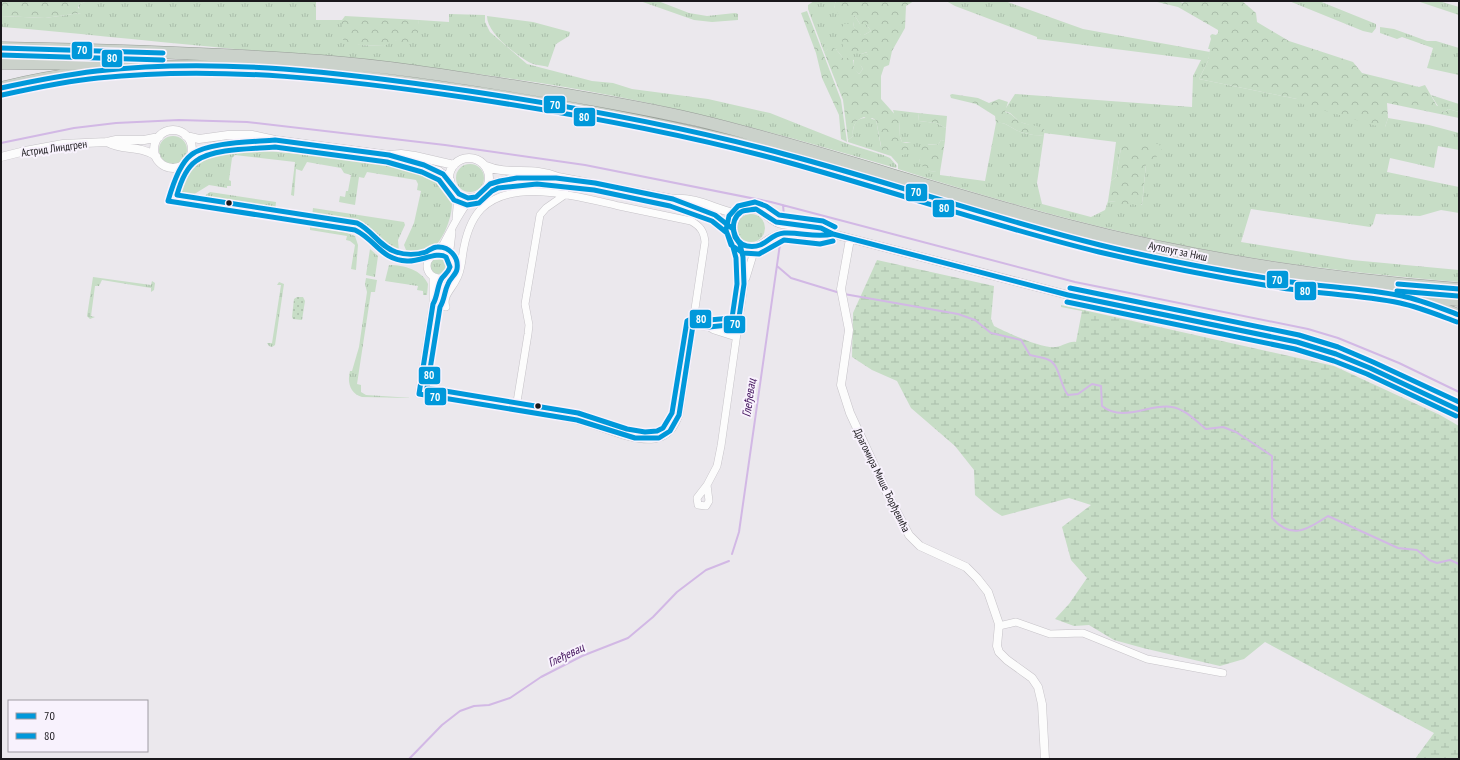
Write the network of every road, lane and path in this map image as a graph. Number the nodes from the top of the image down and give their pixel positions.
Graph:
1 (1, 48) edge
2 (1, 62) edge
3 (222, 66) junction
4 (1, 88) edge
5 (186, 136) junction
6 (159, 137) junction
7 (275, 140) junction
8 (107, 142) junction
9 (191, 155) junction
10 (389, 155) junction
11 (156, 156) junction
12 (1, 157) edge
13 (454, 165) junction
14 (486, 166) junction
15 (558, 177) junction
16 (882, 177) junction
17 (450, 180) junction
18 (901, 183) junction
19 (488, 185) junction
20 (566, 194) junction
21 (458, 195) junction
22 (471, 198) junction
23 (673, 199) junction
24 (738, 214) junction
25 (768, 217) junction
26 (456, 219) junction
27 (733, 229) junction
28 (452, 230) junction
29 (833, 234) junction
30 (850, 239) junction
31 (768, 240) junction
32 (740, 244) junction
33 (759, 246) junction
34 (438, 254) junction
35 (449, 258) junction
36 (433, 277) junction
37 (442, 278) junction
38 (744, 284) junction
39 (1459, 289) edge
40 (1403, 296) junction
41 (1459, 300) edge
42 (433, 304) junction
43 (1459, 315) edge
44 (738, 324) junction
45 (693, 325) junction
46 (709, 327) junction
47 (736, 337) junction
48 (516, 408) junction
49 (1459, 410) edge
50 (707, 485) dead end
51 (1000, 626) junction
52 (1223, 673) dead end
53 (1045, 759) edge

1 - 16 highway
2 - 3 highway
3 - 4 highway
3 - 16 highway
5 - 6 street
5 - 7 street
5 - 9 street
6 - 8 street, Астрид Линдгрен
6 - 11 street
7 - 9 street
7 - 10 street
8 - 11 street, Астрид Линдгрен
8 - 12 street, Астрид Линдгрен
9 - 11 street
10 - 13 street
10 - 17 street
13 - 14 street
13 - 17 street
14 - 15 street
14 - 19 street
15 - 19 street
15 - 23 street
16 - 18 highway
17 - 21 street
18 - 39 highway, Аутопут за Ниш
18 - 40 highway, Аутопут за Ниш
19 - 22 street
20 - 42 street
20 - 45 street
20 - 48 street
21 - 22 street
21 - 26 street
22 - 26 street
23 - 24 street
23 - 27 street
24 - 25 street
24 - 27 street
25 - 29 street
25 - 31 street
26 - 28 street
27 - 32 street
28 - 34 street
28 - 35 street
29 - 30 street
29 - 31 street
30 - 49 street
30 - 51 street, Драгомира Мише Ђорђевића
31 - 33 street
32 - 33 street
32 - 38 street
33 - 38 street
34 - 35 street
34 - 36 street
35 - 37 street
36 - 37 street
36 - 42 street
37 - 42 street
38 - 44 street
40 - 41 highway, Аутопут за Ниш
40 - 43 highway
42 - 48 street
44 - 46 street
44 - 47 street
45 - 46 street
45 - 48 street
46 - 47 street
47 - 50 street
51 - 52 street
51 - 53 street, Драгомира Мише Ђорђевића

